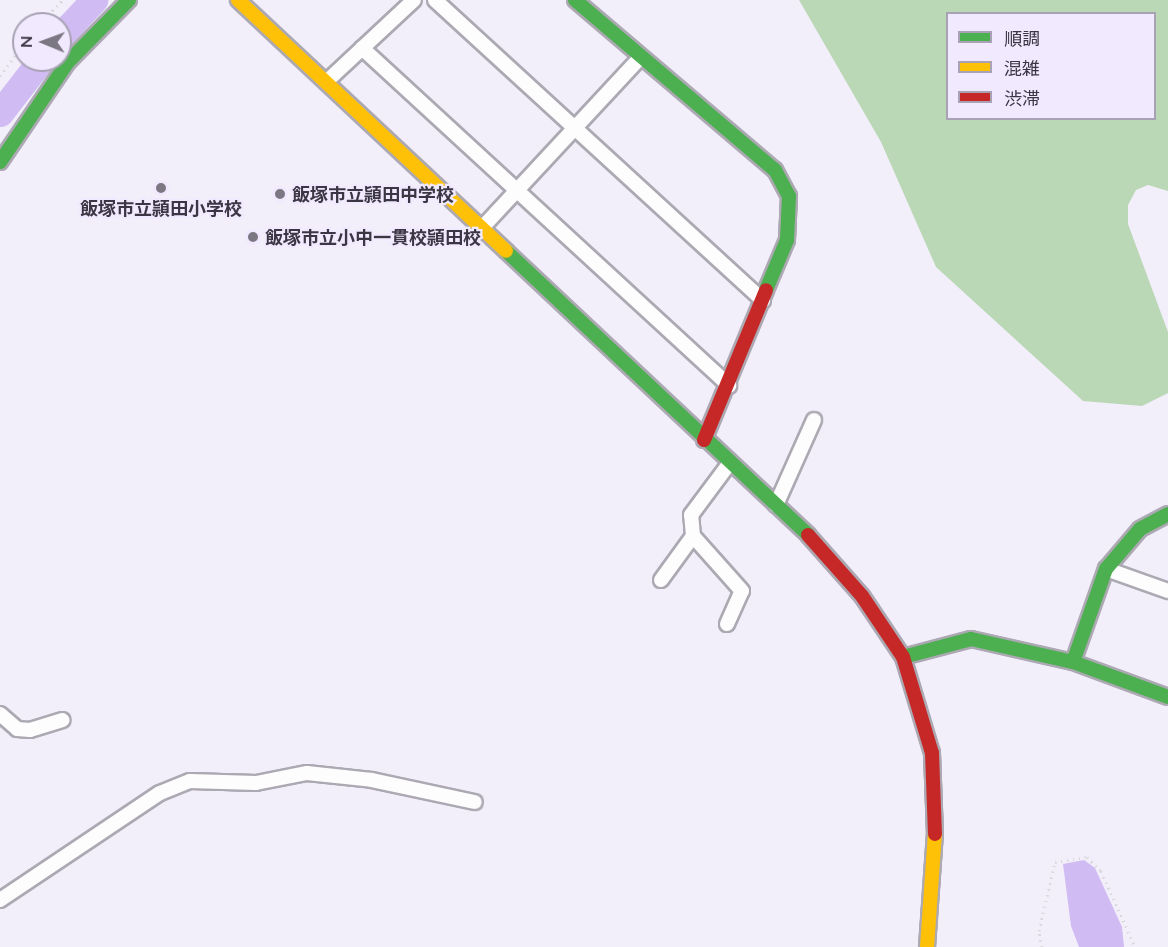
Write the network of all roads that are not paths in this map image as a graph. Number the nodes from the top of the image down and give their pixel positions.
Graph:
1 (129, 0) edge
2 (238, 0) edge
3 (414, 0) edge
4 (435, 0) edge
5 (575, 0) edge
6 (362, 48) junction
7 (642, 57) junction
8 (326, 82) junction
9 (573, 130) junction
10 (0, 162) edge
11 (517, 192) junction
12 (480, 230) junction
13 (763, 301) junction
14 (729, 386) junction
15 (814, 420) dead end
16 (704, 440) junction
17 (729, 464) junction
18 (776, 506) junction
19 (1168, 514) edge
20 (693, 536) junction
21 (1106, 569) junction
22 (661, 580) dead end
23 (1168, 591) edge
24 (727, 624) dead end
25 (903, 657) junction
26 (1073, 662) junction
27 (1168, 697) edge
28 (0, 714) edge
29 (63, 720) dead end
30 (476, 802) dead end
31 (0, 900) edge
32 (927, 947) edge

1 - 10 street
2 - 8 street
3 - 6 street
4 - 9 street
5 - 7 street
6 - 8 street
6 - 11 street
7 - 9 street
7 - 13 street
8 - 12 street
9 - 11 street
9 - 13 street
11 - 12 street
11 - 14 street
12 - 16 street
13 - 14 street
14 - 16 street
15 - 18 street
16 - 17 street
17 - 18 street
17 - 20 street
18 - 25 street
19 - 21 street
20 - 22 street
20 - 24 street
21 - 23 street
21 - 26 street
25 - 26 street
25 - 32 street
26 - 27 street
28 - 29 street
30 - 31 street

